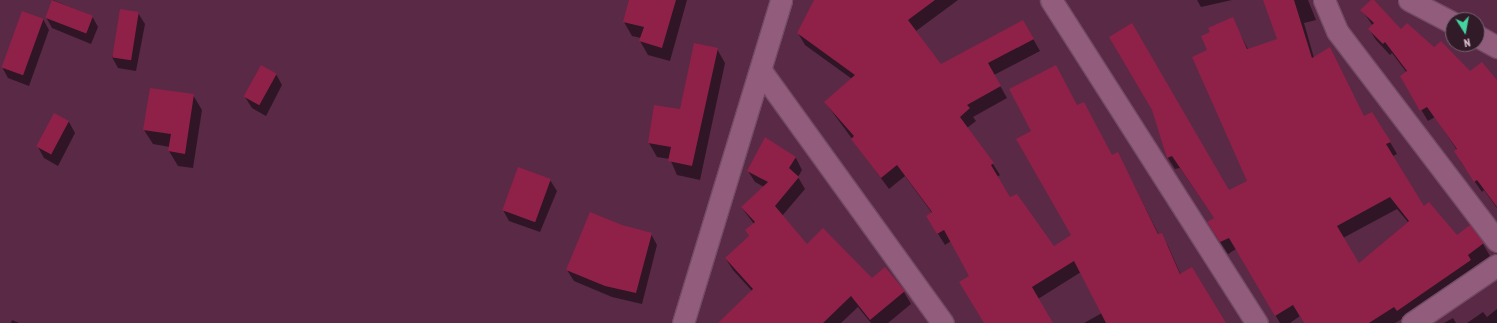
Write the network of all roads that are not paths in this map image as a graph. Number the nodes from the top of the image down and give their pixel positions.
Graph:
1 (781, 0) edge
2 (1051, 0) edge
3 (1324, 0) edge
4 (1409, 0) edge
5 (1445, 19) edge
6 (1485, 40) edge
7 (1497, 47) edge
8 (760, 71) junction
9 (1497, 241) edge
10 (1497, 265) edge
11 (683, 323) edge
12 (943, 323) edge
13 (1257, 323) edge
14 (1412, 323) edge

1 - 8 street
2 - 13 street
3 - 9 street
4 - 5 street
6 - 7 street
8 - 11 street
8 - 12 street
10 - 14 street

